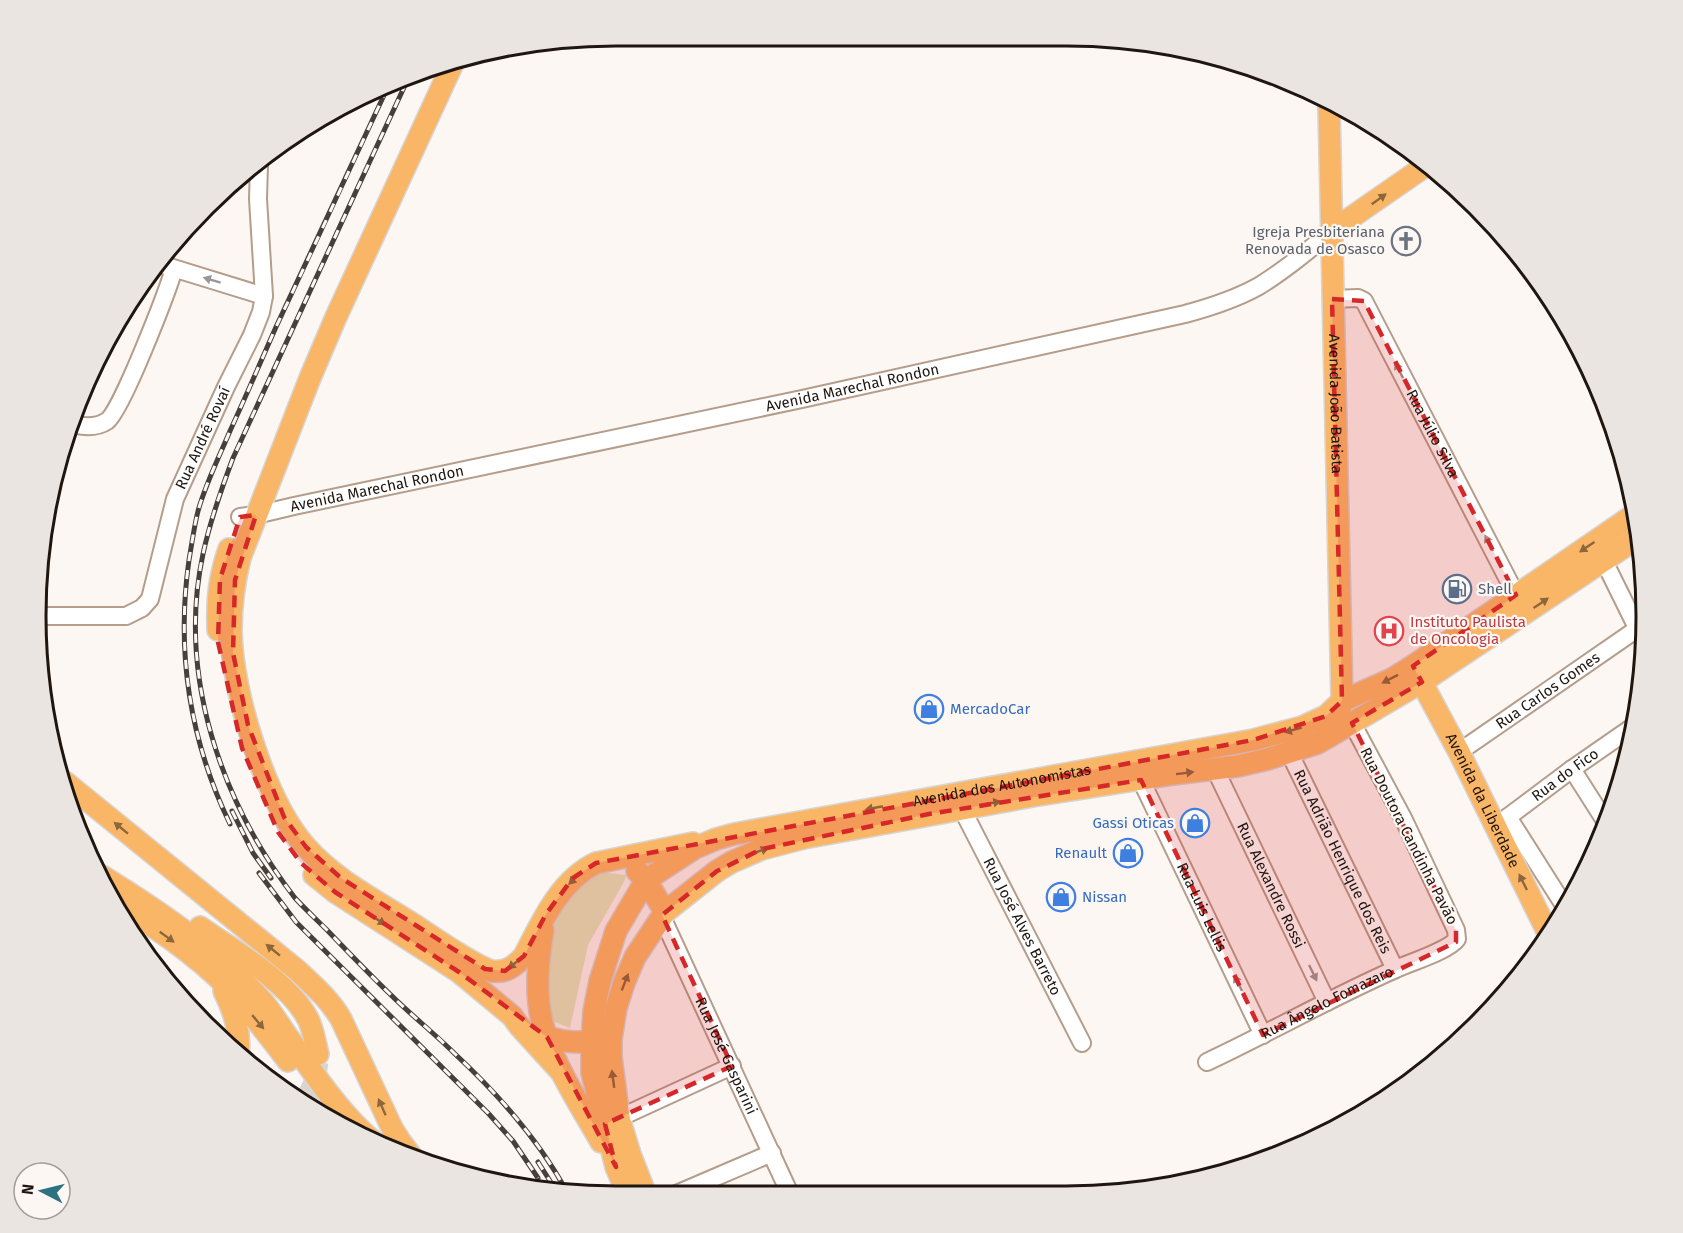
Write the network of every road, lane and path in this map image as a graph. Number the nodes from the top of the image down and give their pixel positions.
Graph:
1 (449, 72) edge
2 (432, 77) edge
3 (1329, 111) edge
4 (1419, 169) edge
5 (259, 173) edge
6 (1333, 230) junction
7 (167, 267) edge
8 (264, 296) junction
9 (1332, 300) junction
10 (80, 425) edge
11 (248, 516) junction
12 (1628, 519) edge
13 (1632, 542) edge
14 (1604, 561) junction
15 (1516, 595) junction
16 (46, 616) edge
17 (1636, 626) edge
18 (1635, 638) edge
19 (1418, 674) junction
20 (1342, 701) junction
21 (1352, 723) junction
22 (1625, 732) edge
23 (1318, 743) junction
24 (1459, 752) junction
25 (1288, 753) junction
26 (1215, 769) junction
27 (1572, 769) junction
28 (1141, 780) junction
29 (74, 789) edge
30 (962, 809) junction
31 (1601, 814) edge
32 (1502, 822) junction
33 (716, 838) junction
34 (616, 859) junction
35 (109, 877) edge
36 (646, 880) junction
37 (112, 882) edge
38 (1560, 901) edge
39 (130, 912) edge
40 (546, 914) junction
41 (664, 914) junction
42 (1545, 925) edge
43 (1449, 946) joint
44 (1395, 969) junction
45 (218, 979) junction
46 (1327, 1002) junction
47 (512, 1016) junction
48 (1263, 1035) junction
49 (547, 1037) junction
50 (601, 1040) junction
51 (239, 1043) edge
52 (1082, 1043) dead end
53 (318, 1054) tunnel mouth
54 (1207, 1062) dead end
55 (732, 1066) junction
56 (562, 1073) junction
57 (318, 1102) edge
58 (619, 1118) junction
59 (352, 1121) edge
60 (402, 1144) edge
61 (772, 1153) junction
62 (616, 1167) junction
63 (624, 1186) edge
64 (642, 1186) edge
65 (695, 1186) edge
66 (786, 1186) edge

1 - 11 main road
2 - 11 main road
3 - 6 main road, Avenida João Batista
6 -> 4 main road, Avenida Marechal Rondon
5 - 8 street, Rua André Rovaí
6 - 9 main road, Avenida João Batista
6 - 11 street, Avenida Marechal Rondon
8 -> 7 street
7 - 10 street
8 - 16 street, Rua André Rovaí
15 -> 9 street, Rua Júlio Silva
9 - 20 main road, Avenida João Batista
40 -> 11 main road
11 -> 47 main road
12 -> 15 main road, Avenida dos Autonomistas
13 - 14 main road, Avenida dos Autonomistas
14 - 17 street
19 -> 14 main road, Avenida dos Autonomistas
15 - 19 main road, Avenida dos Autonomistas
18 - 24 street, Rua Carlos Gomes
19 -> 20 main road, Avenida dos Autonomistas
19 - 21 main road, Avenida dos Autonomistas
19 - 24 main road, Avenida da Liberdade
20 - 23 main road
20 -> 33 main road, Avenida dos Autonomistas
21 - 23 main road, Avenida dos Autonomistas
21 - 43 street, Rua Doutora Candinha Pavão
22 - 27 street, Rua do Fico
23 - 25 main road, Avenida dos Autonomistas
24 - 32 main road, Avenida da Liberdade
25 - 26 main road, Avenida dos Autonomistas
25 - 44 street, Rua Adrião Henrique dos Reis
28 -> 26 main road, Avenida dos Autonomistas
26 -> 46 street, Rua Alexandre Rossi
27 - 31 street
27 - 32 street, Rua do Fico
30 -> 28 main road, Avenida dos Autonomistas
48 -> 28 street, Rua Luis Lellis
60 -> 29 main road
41 -> 30 main road, Avenida dos Autonomistas
30 - 52 street, Rua José Alves Barreto
32 - 38 street
42 -> 32 main road, Avenida da Liberdade
33 - 34 main road
33 - 36 main road, Avenida dos Autonomistas
34 - 36 main road
34 -> 40 main road
35 - 53 main road
36 - 41 main road
36 - 50 main road, Avenida dos Autonomistas
37 - 59 main road
39 -> 45 main road
40 - 49 main road
50 -> 41 main road, Avenida dos Autonomistas
41 - 55 street, Rua José Gasparini
43 - 44 street, Rua Ângelo Fomazaro
44 - 46 street, Rua Ângelo Fomazaro
45 - 51 main road
45 -> 57 main road
46 - 48 street, Rua Ângelo Fomazaro
47 - 49 main road
47 - 56 main road
48 - 54 street, Rua Ângelo Fomazaro
49 - 50 main road
49 - 56 main road
58 -> 50 main road, Avenida dos Autonomistas
50 - 62 main road, Avenida dos Autonomistas
55 - 58 street
55 - 61 street, Rua José Gasparini
56 - 62 main road
58 - 64 main road, Avenida dos Autonomistas
61 - 65 street
61 - 66 street, Rua José Gasparini
62 - 63 main road, Avenida dos Autonomistas

